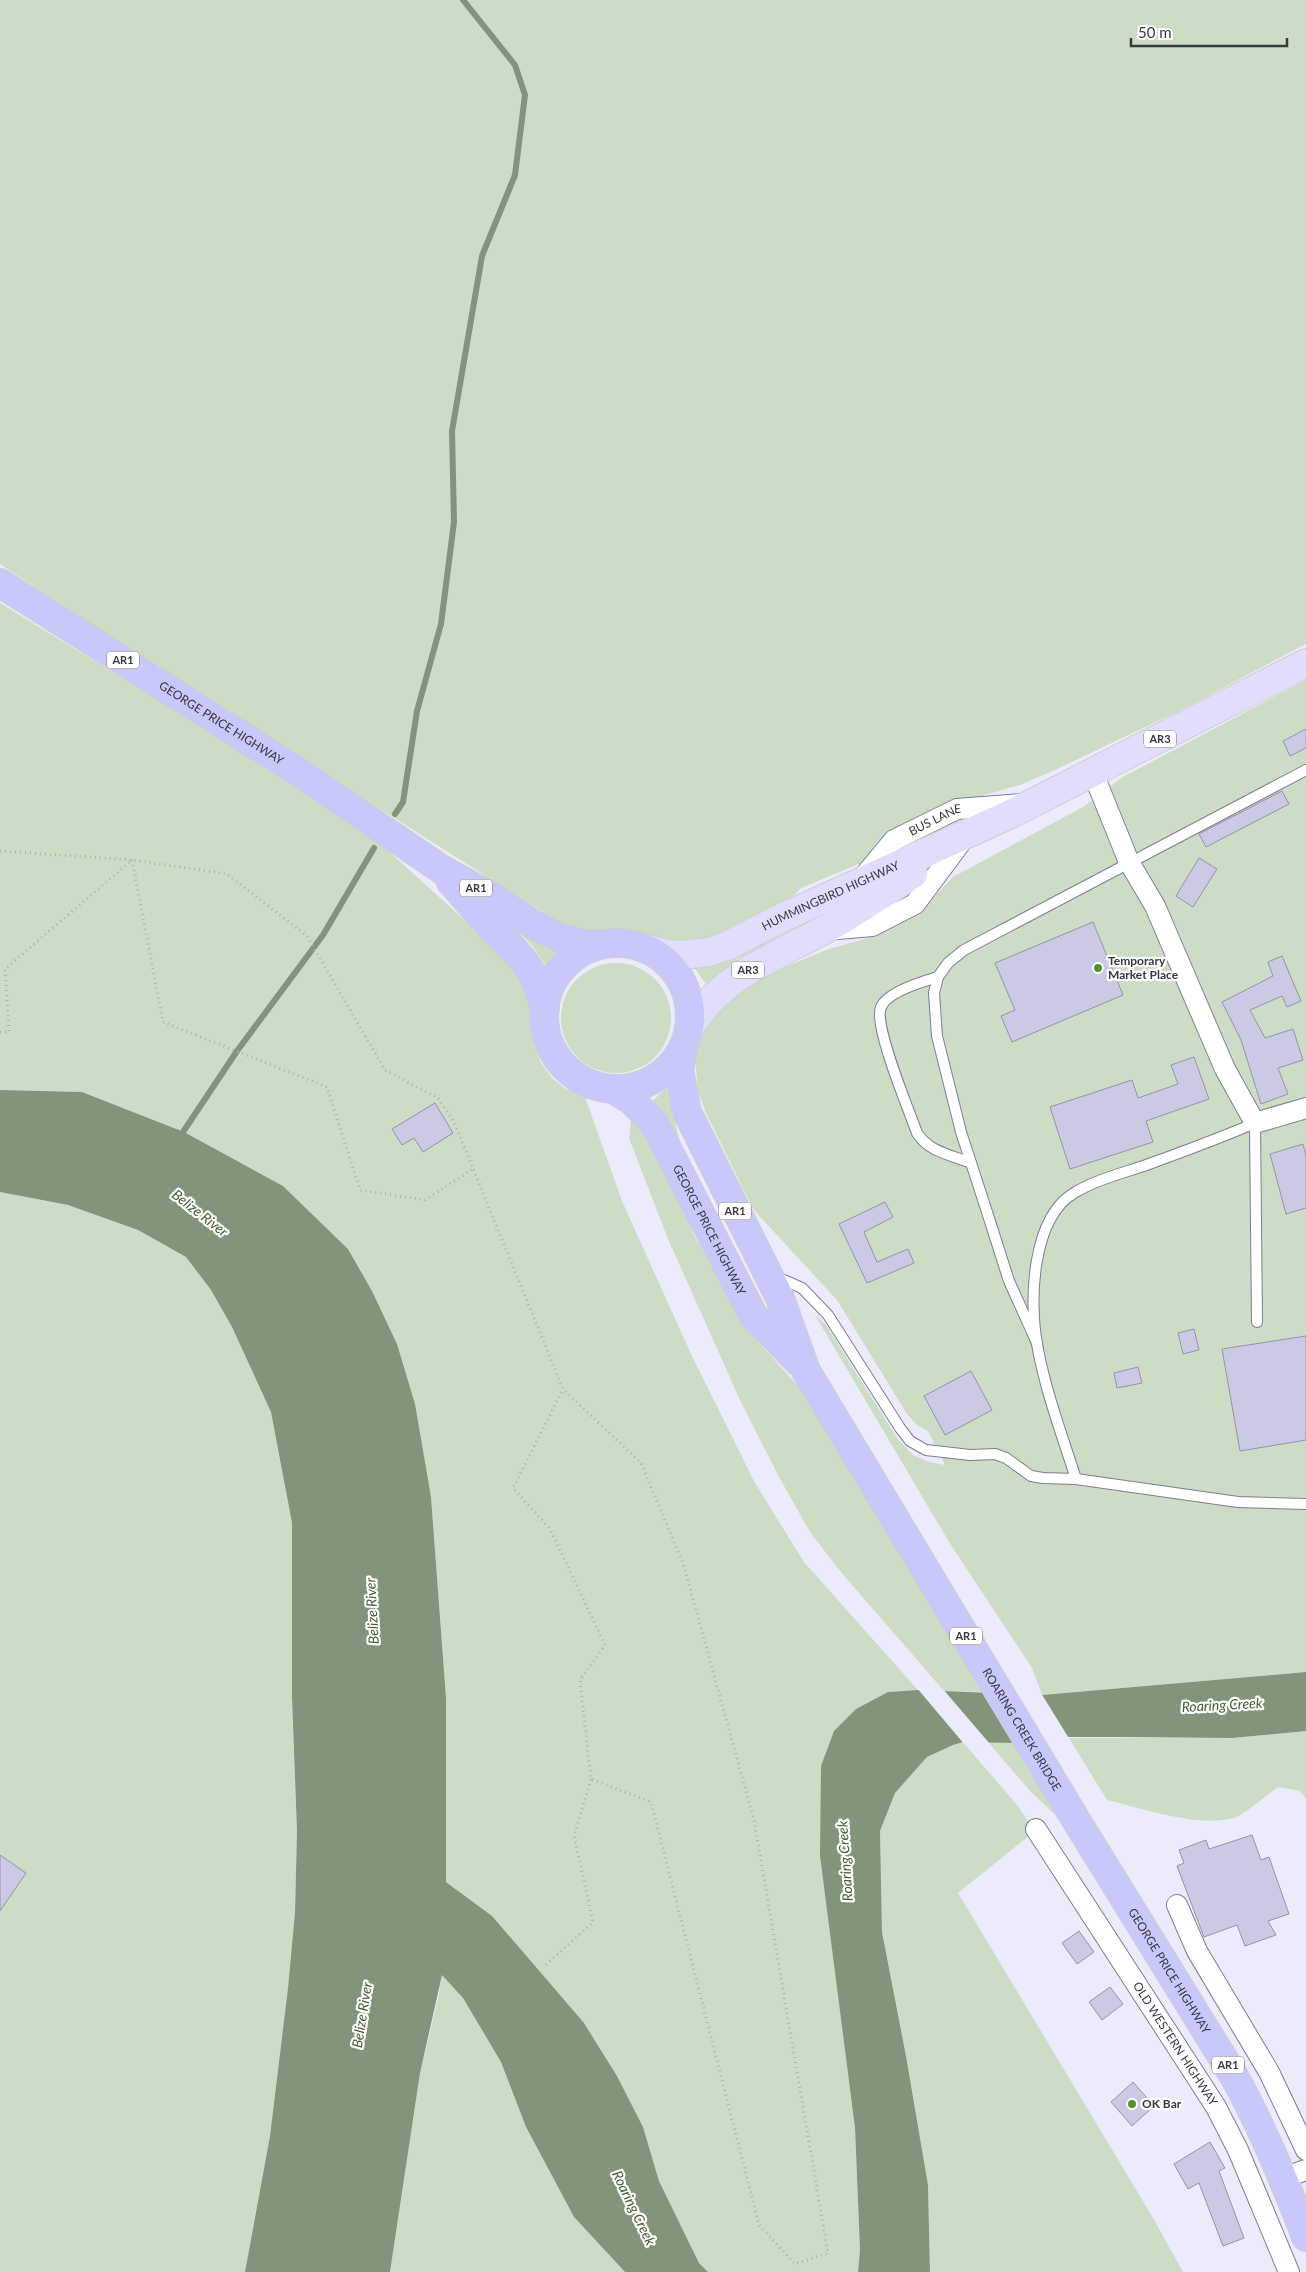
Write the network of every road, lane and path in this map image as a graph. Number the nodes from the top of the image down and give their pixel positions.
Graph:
1 (0, 583) edge
2 (1306, 663) edge
3 (1306, 770) edge
4 (1093, 773) junction
5 (1023, 808) junction
6 (0, 851) edge
7 (132, 860) junction
8 (1129, 862) junction
9 (440, 869) junction
10 (603, 944) junction
11 (644, 948) junction
12 (938, 977) junction
13 (544, 1008) junction
14 (0, 1032) edge
15 (686, 1038) junction
16 (613, 1089) junction
17 (1306, 1108) edge
18 (1255, 1123) junction
19 (971, 1163) junction
20 (473, 1169) junction
21 (767, 1272) junction
22 (1257, 1322) dead end
23 (1037, 1343) junction
24 (806, 1371) junction
25 (563, 1389) junction
26 (1076, 1479) junction
27 (1306, 1504) edge
28 (921, 1561) joint
29 (591, 1779) junction
30 (1076, 1820) joint
31 (1036, 1829) dead end
32 (1177, 1905) dead end
33 (546, 1965) dead end
34 (1306, 2150) edge
35 (1295, 2174) edge
36 (1306, 2237) edge
37 (1289, 2272) edge

1 - 9 highway, GEORGE PRICE HIGHWAY / AR1
2 - 4 main road, HUMMINGBIRD HIGHWAY / AR3
3 - 8 lane
4 - 5 main road, HUMMINGBIRD HIGHWAY / AR3
4 - 8 street
5 - 11 main road, HUMMINGBIRD HIGHWAY / AR3
5 - 15 main road, HUMMINGBIRD HIGHWAY / AR3
6 - 7 path
7 - 14 path
7 - 20 path
7 - 20 path
8 - 12 lane
8 - 18 street
9 - 10 highway, GEORGE PRICE HIGHWAY / AR1
9 - 13 highway, GEORGE PRICE HIGHWAY / AR1
10 - 11 highway
10 - 13 highway
11 - 15 highway
12 - 19 lane
12 - 19 lane
13 - 16 highway
15 - 16 highway
15 - 21 highway, GEORGE PRICE HIGHWAY / AR1
16 - 24 highway, GEORGE PRICE HIGHWAY / AR1
17 - 18 street
18 - 22 lane
18 - 23 lane
19 - 23 lane
20 - 25 path
21 - 24 highway, GEORGE PRICE HIGHWAY / AR1
21 - 26 lane
23 - 26 lane
24 - 28 highway, GEORGE PRICE HIGHWAY / AR1
25 - 29 path
25 - 29 path
26 - 27 lane
28 - 30 highway, ROARING CREEK BRIDGE / AR1
29 - 33 path
30 - 35 highway, GEORGE PRICE HIGHWAY / AR1
31 - 37 street, OLD WESTERN HIGHWAY
32 - 34 street
35 - 36 highway, GEORGE PRICE HIGHWAY / AR1

